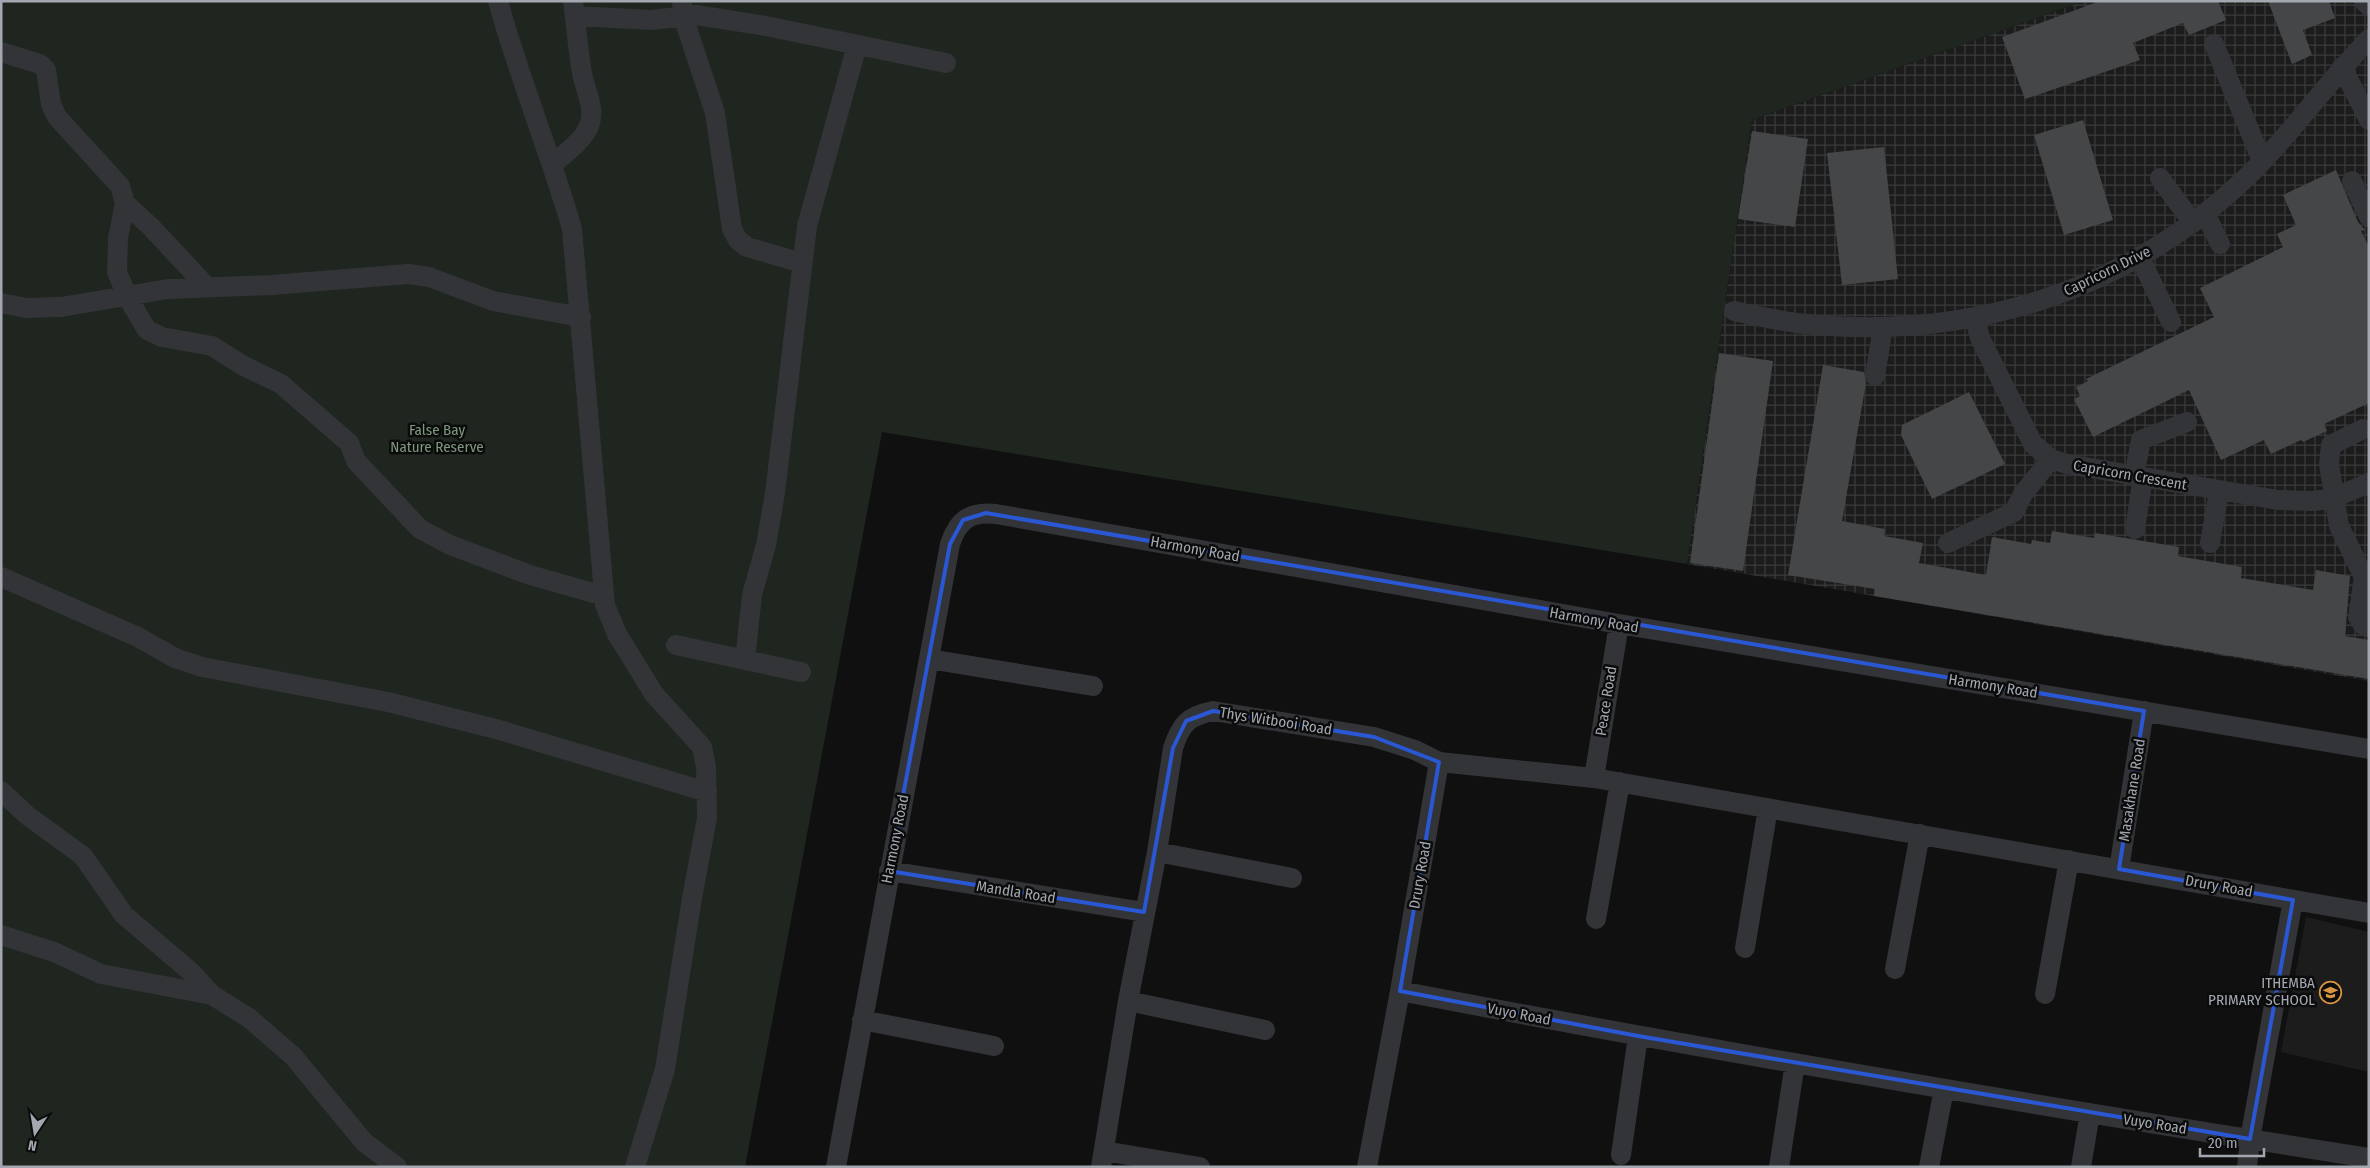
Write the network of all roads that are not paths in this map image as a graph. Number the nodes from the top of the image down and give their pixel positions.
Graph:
1 (498, 1) edge
2 (2364, 1) edge
3 (2369, 6) edge
4 (574, 8) edge
5 (683, 9) edge
6 (2369, 38) edge
7 (2214, 44) dead end
8 (857, 45) junction
9 (1, 52) edge
10 (946, 63) dead end
11 (2342, 67) junction
12 (2369, 120) edge
13 (2262, 161) junction
14 (553, 164) junction
15 (2160, 178) dead end
16 (2352, 181) dead end
17 (125, 203) junction
18 (2369, 216) edge
19 (2199, 218) junction
20 (2220, 244) dead end
21 (2140, 258) junction
22 (802, 263) junction
23 (207, 287) junction
24 (127, 294) junction
25 (1, 303) edge
26 (1734, 312) dead end
27 (581, 317) junction
28 (1976, 318) junction
29 (2171, 322) dead end
30 (1883, 327) junction
31 (1875, 376) dead end
32 (2188, 422) dead end
33 (2363, 429) dead end
34 (2051, 459) junction
35 (2139, 476) junction
36 (2369, 483) edge
37 (2219, 490) junction
38 (2333, 498) junction
39 (2135, 529) dead end
40 (1948, 543) dead end
41 (2210, 543) dead end
42 (1, 577) edge
43 (604, 596) junction
44 (1619, 624) junction
45 (2369, 627) edge
46 (676, 645) dead end
47 (929, 659) junction
48 (745, 660) junction
49 (801, 672) dead end
50 (1093, 686) dead end
51 (2144, 711) junction
52 (2369, 749) edge
53 (1439, 762) junction
54 (1594, 778) junction
55 (1620, 782) junction
56 (1, 792) edge
57 (707, 792) junction
58 (1768, 808) junction
59 (1920, 834) junction
60 (1157, 852) junction
61 (2069, 860) junction
62 (2119, 868) junction
63 (889, 871) junction
64 (1292, 878) dead end
65 (2293, 900) junction
66 (1144, 912) junction
67 (2369, 913) edge
68 (1596, 919) dead end
69 (1, 935) edge
70 (1745, 948) dead end
71 (1895, 969) dead end
72 (1400, 991) junction
73 (2045, 994) dead end
74 (212, 995) junction
75 (1128, 1001) junction
76 (862, 1020) junction
77 (1265, 1030) dead end
78 (1638, 1036) junction
79 (994, 1046) dead end
80 (1795, 1062) junction
81 (1944, 1089) junction
82 (2090, 1113) junction
83 (2250, 1140) junction
84 (1621, 1155) dead end
85 (2369, 1158) edge
86 (1102, 1159) edge
87 (397, 1167) edge
88 (635, 1167) edge
89 (836, 1167) edge
90 (1200, 1167) edge
91 (1367, 1167) edge
92 (1779, 1167) edge
93 (1929, 1167) edge
94 (2081, 1167) edge
95 (2247, 1167) edge

1 - 14 street
2 - 3 street
4 - 5 street
4 - 14 street
5 - 8 street
5 - 22 street
6 - 11 street, Capricorn Drive
7 - 13 street
8 - 10 street
8 - 22 street
9 - 17 street
11 - 12 street
11 - 13 street, Capricorn Drive
13 - 19 street, Capricorn Drive
14 - 27 street
15 - 19 street
16 - 18 street
17 - 23 street
17 - 24 street
19 - 20 street
19 - 21 street, Capricorn Drive
21 - 28 street, Capricorn Drive
21 - 29 street
22 - 48 street
23 - 24 street
23 - 27 street
24 - 25 street
24 - 43 street
26 - 30 street, Capricorn Drive
27 - 43 street
28 - 30 street, Capricorn Drive
28 - 34 street, Capricorn Crescent
30 - 31 street
32 - 35 street
33 - 38 street
34 - 35 street, Capricorn Crescent
34 - 40 street
35 - 37 street, Capricorn Crescent
35 - 39 street
36 - 38 street, Capricorn Crescent
37 - 38 street, Capricorn Crescent
37 - 41 street
38 - 45 street
42 - 57 street
43 - 57 street
44 - 47 street, Harmony Road
44 - 51 street, Harmony Road
44 - 54 street, Peace Road
46 - 48 street
47 - 50 street
47 - 63 street, Harmony Road
48 - 49 street
51 - 52 street, Harmony Road
51 - 62 street, Masakhane Road
53 - 54 street, Drury Road
53 - 60 street, Thys Witbooi Road
53 - 72 street, Drury Road
54 - 55 street, Drury Road
55 - 58 street, Drury Road
55 - 68 street
56 - 74 street
57 - 88 street
58 - 59 street, Drury Road
58 - 70 street
59 - 61 street, Drury Road
59 - 71 street
60 - 64 street
60 - 66 street, Thys Witbooi Road
61 - 62 street, Drury Road
61 - 73 street
62 - 65 street, Drury Road
63 - 66 street, Mandla Road
63 - 76 street, Harmony Road
65 - 67 street, Drury Road
65 - 83 street
66 - 75 street, Thys Witbooi Road
69 - 74 street
72 - 78 street, Vuyo Road
72 - 91 street, Drury Road
74 - 87 street
75 - 77 street
75 - 86 street, Thys Witbooi Road
76 - 79 street
76 - 89 street, Harmony Road
78 - 80 street, Vuyo Road
78 - 84 street
80 - 81 street, Vuyo Road
80 - 92 street
81 - 82 street, Vuyo Road
81 - 93 street
82 - 83 street, Vuyo Road
82 - 94 street
83 - 85 street, Vuyo Road
83 - 95 street
86 - 90 street, Thys Witbooi Road

